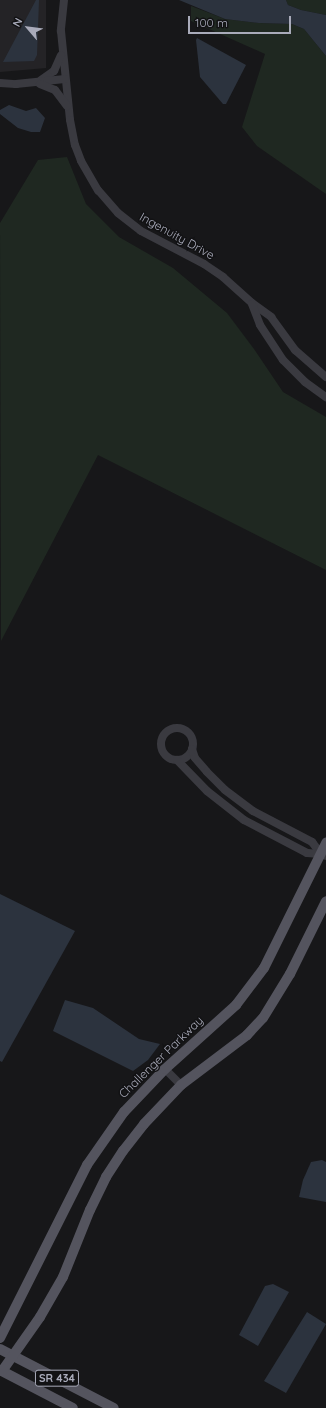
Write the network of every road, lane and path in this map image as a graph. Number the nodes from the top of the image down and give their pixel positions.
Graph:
1 (64, 0) edge
2 (62, 51) junction
3 (66, 79) junction
4 (36, 82) junction
5 (0, 83) edge
6 (68, 108) junction
7 (252, 303) junction
8 (326, 377) edge
9 (326, 397) edge
10 (192, 749) junction
11 (177, 760) junction
12 (326, 843) edge
13 (323, 855) edge
14 (326, 901) edge
15 (165, 1068) junction
16 (181, 1085) junction
17 (0, 1338) edge
18 (0, 1349) edge
19 (12, 1355) junction
20 (1, 1371) edge
21 (73, 1408) edge
22 (114, 1408) edge

1 - 2 street, Ingenuity Drive
2 - 3 street, Ingenuity Drive
2 - 4 street
3 - 4 street
3 - 6 street, Ingenuity Drive
4 - 5 street
4 - 6 street
6 - 7 street, Ingenuity Drive
7 - 8 street, Ingenuity Drive
7 - 9 street, Ingenuity Drive
10 - 11 street
10 - 11 street
10 - 13 street
11 - 13 street
12 - 13 main road, Challenger Parkway
13 - 15 main road, Challenger Parkway
14 - 16 main road
15 - 16 street
15 - 17 main road, Challenger Parkway
16 - 19 main road
18 - 19 main road, SR 434
19 - 20 main road
19 - 22 main road, SR 434
20 - 21 main road, SR 434

